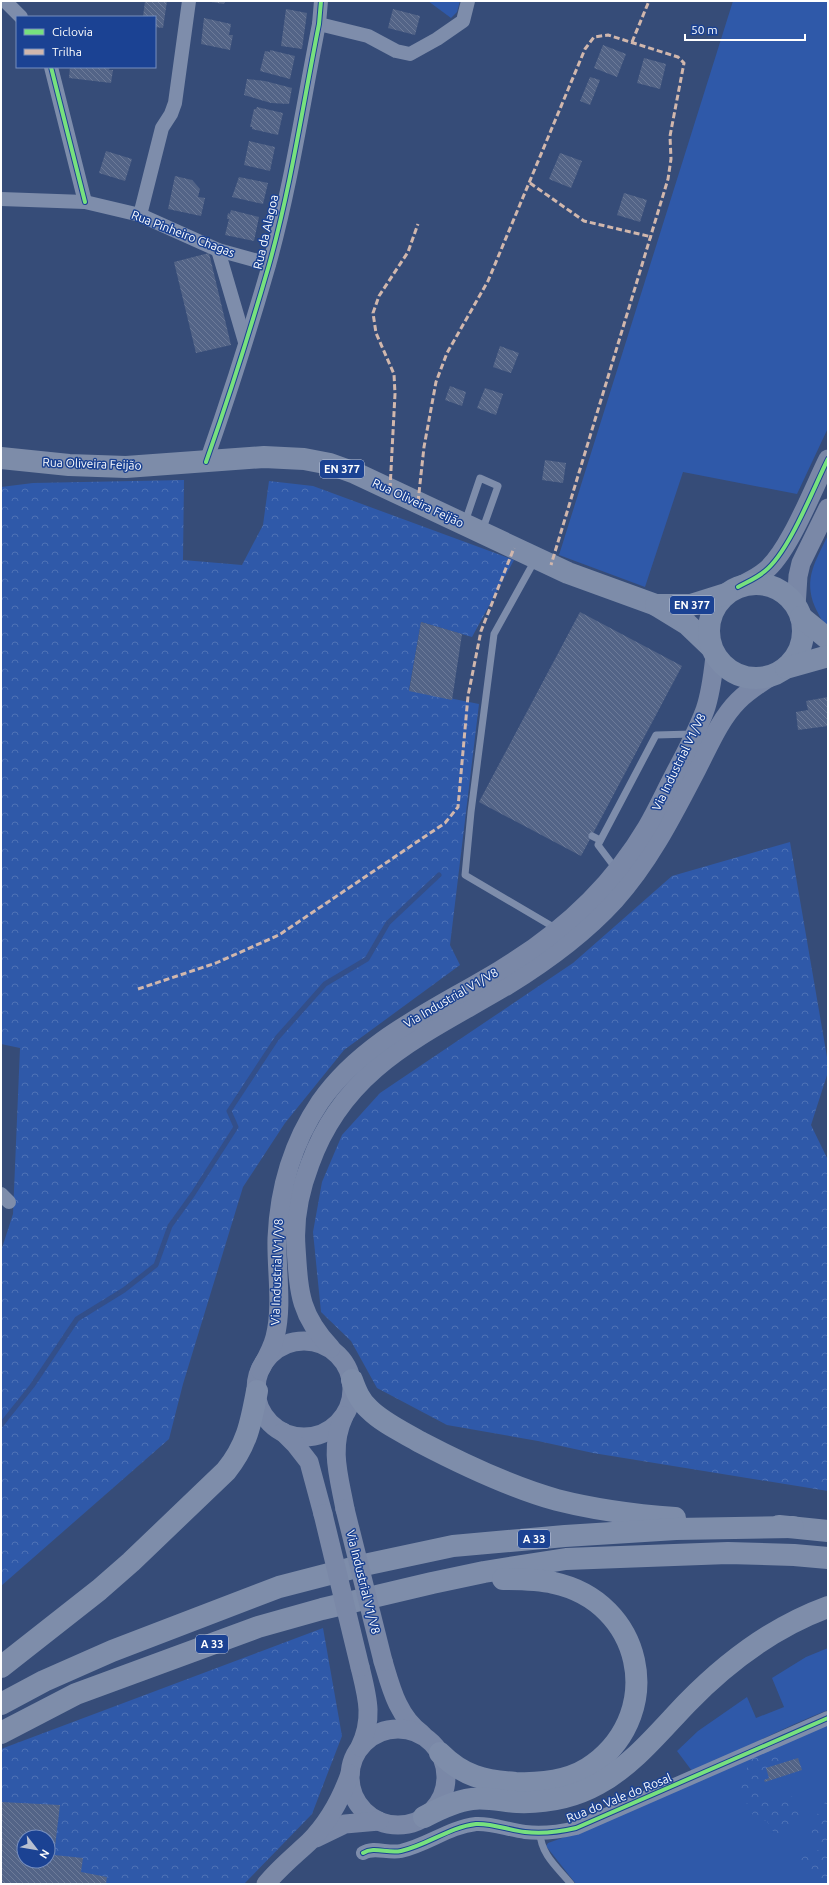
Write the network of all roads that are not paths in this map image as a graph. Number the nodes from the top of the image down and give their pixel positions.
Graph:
1 (5, 1) edge
2 (189, 1) edge
3 (321, 1) edge
4 (468, 1) edge
5 (20, 16) edge
6 (319, 24) junction
7 (51, 68) edge
8 (1, 199) edge
9 (85, 202) junction
10 (140, 215) junction
11 (218, 250) junction
12 (269, 264) junction
13 (245, 342) junction
14 (1, 458) edge
15 (828, 459) edge
16 (206, 462) junction
17 (828, 508) edge
18 (473, 529) junction
19 (536, 558) junction
20 (732, 591) junction
21 (656, 605) junction
22 (799, 612) junction
23 (828, 640) edge
24 (712, 651) junction
25 (828, 656) edge
26 (778, 672) junction
27 (694, 734) junction
28 (592, 836) dead end
29 (600, 840) junction
30 (617, 870) junction
31 (556, 932) junction
32 (331, 1348) junction
33 (260, 1370) junction
34 (352, 1380) junction
35 (256, 1391) junction
36 (346, 1414) junction
37 (283, 1432) junction
38 (793, 1527) junction
39 (828, 1531) edge
40 (828, 1558) edge
41 (432, 1583) junction
42 (828, 1607) edge
43 (1, 1667) edge
44 (1, 1704) edge
45 (828, 1718) edge
46 (1, 1733) edge
47 (434, 1746) junction
48 (358, 1750) junction
49 (350, 1773) junction
50 (424, 1817) junction
51 (379, 1821) junction
52 (540, 1833) junction
53 (308, 1843) junction
54 (363, 1853) dead end
55 (266, 1884) edge
56 (571, 1884) edge

1 - 5 street
2 - 10 street
3 - 6 street, Rua da Alagoa
4 - 6 street
6 - 12 street, Rua da Alagoa
7 - 9 street
8 - 9 street, Rua Pinheiro Chagas
9 - 10 street, Rua Pinheiro Chagas
10 - 11 street, Rua Pinheiro Chagas
11 - 12 street, Rua Pinheiro Chagas
11 - 13 street
12 - 13 street, Rua da Alagoa
13 - 16 street, Rua da Alagoa
14 - 16 main road, Rua Oliveira Feijão / EN 377
15 - 20 main road
16 - 18 main road, Rua Oliveira Feijão / EN 377
17 - 22 main road
18 - 18 lane
18 - 19 main road, Rua Oliveira Feijão / EN 377
19 - 21 main road, Rua Oliveira Feijão / EN 377
19 - 31 lane
20 - 21 main road, Rua Oliveira Feijão / EN 377
20 - 22 main road, EN 377
20 - 24 main road, EN 377
21 - 24 main road, Rua Oliveira Feijão / EN 377
22 - 23 main road, EN 377
22 - 26 main road
24 - 26 main road, EN 377
24 - 27 main road, Via Industrial V1/V8
25 - 26 main road, EN 377
26 - 32 main road, Via Industrial V1/V8
27 - 29 lane
27 - 30 main road, Via Industrial V1/V8
28 - 29 lane
29 - 30 lane
30 - 31 main road, Via Industrial V1/V8
31 - 33 main road, Via Industrial V1/V8
32 - 33 main road
32 - 34 main road
33 - 35 main road
34 - 36 main road
34 - 38 highway
35 - 37 main road
35 - 43 highway
36 - 37 main road
36 - 47 main road, Via Industrial V1/V8, bridge
37 - 48 main road, Via Industrial V1/V8, bridge
38 - 39 highway, A 33
38 - 44 highway, A 33
40 - 41 highway, A 33
41 - 46 highway, A 33
41 - 47 highway
42 - 50 highway
45 - 52 street, Rua do Vale do Rosal
47 - 48 main road
47 - 50 main road
48 - 49 main road
49 - 51 main road
49 - 53 main road
50 - 51 main road
51 - 53 main road
52 - 54 street, Rua do Vale do Rosal
52 - 56 lane
53 - 55 main road

